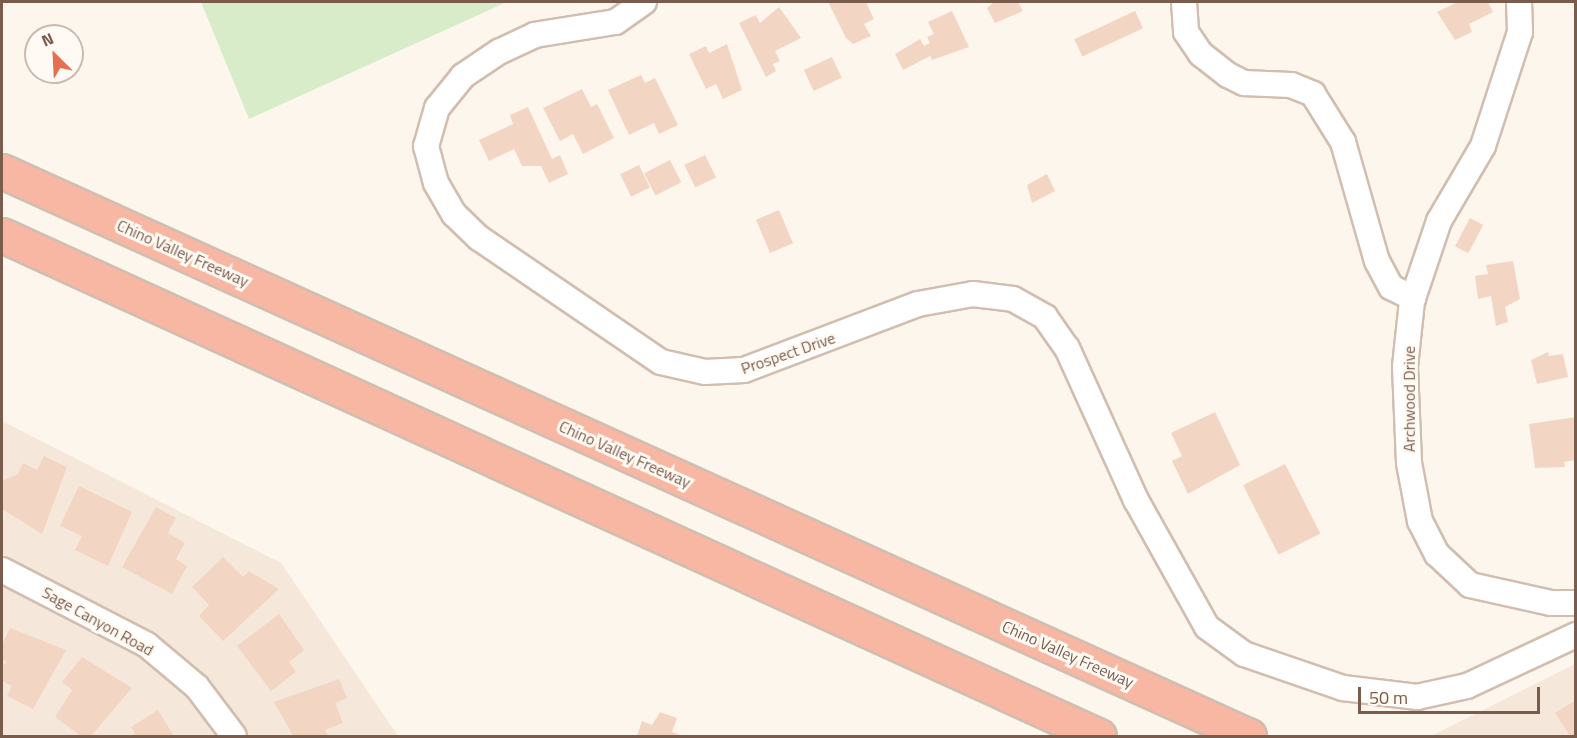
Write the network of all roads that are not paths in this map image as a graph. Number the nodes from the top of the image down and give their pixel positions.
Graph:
1 (644, 2) edge
2 (1184, 2) edge
3 (1519, 2) edge
4 (2, 171) edge
5 (2, 235) edge
6 (1413, 298) junction
7 (2, 570) edge
8 (1575, 603) edge
9 (1575, 635) edge
10 (234, 736) edge
11 (1099, 736) edge
12 (1249, 736) edge

1 - 9 street, Prospect Drive
2 - 6 street
3 - 6 street, Archwood Drive
4 - 12 highway, Chino Valley Freeway
5 - 11 highway
6 - 8 street, Archwood Drive
7 - 10 street, Sage Canyon Road

